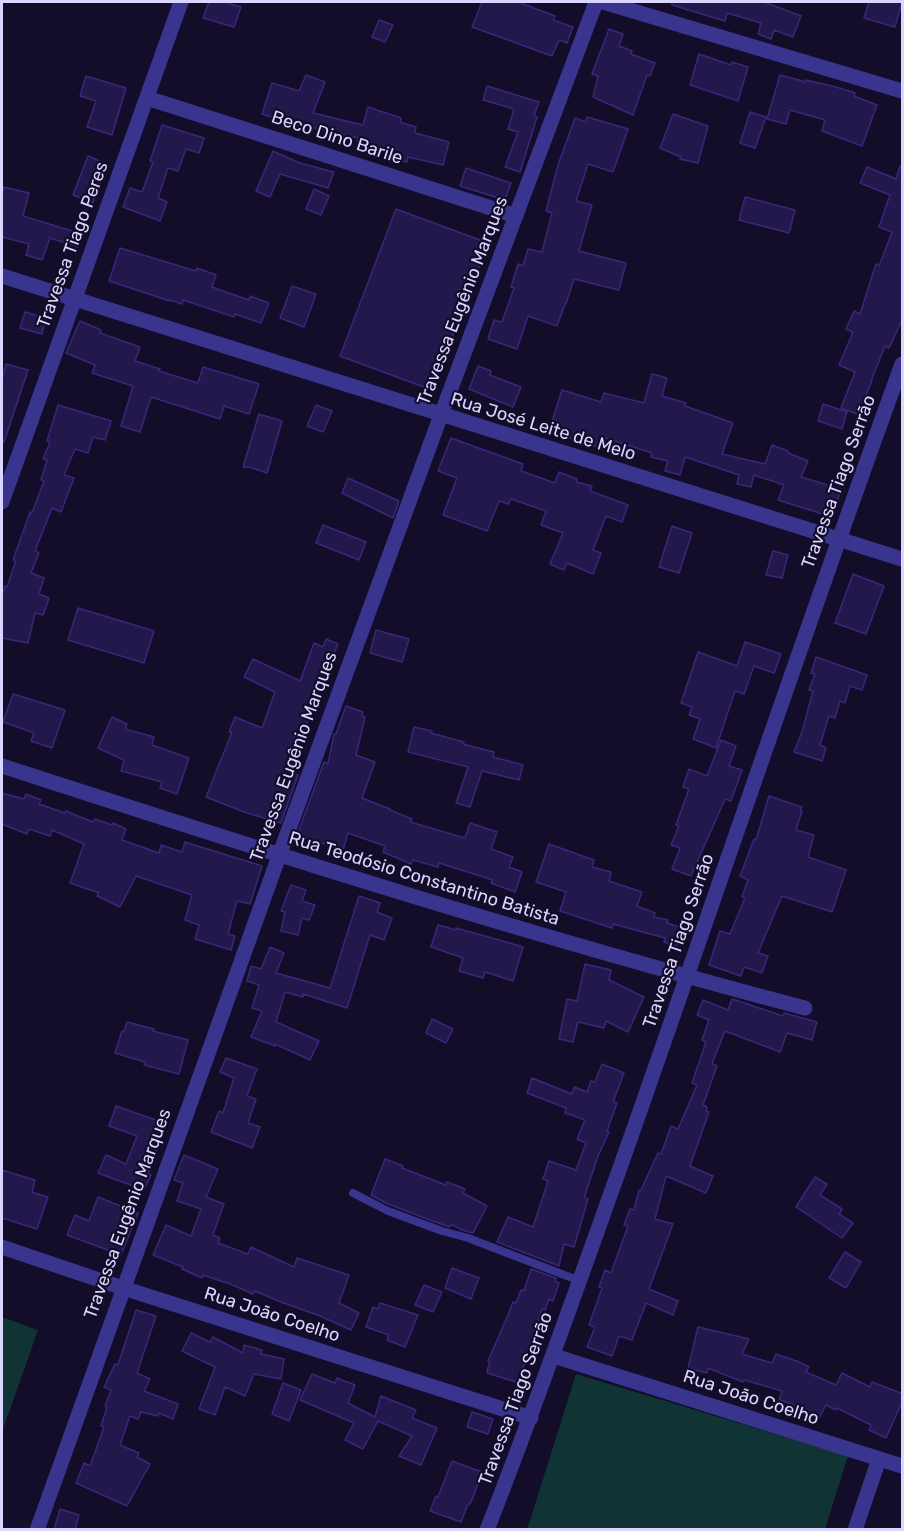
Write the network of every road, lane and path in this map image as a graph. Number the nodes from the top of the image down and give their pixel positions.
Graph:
1 (181, 2) edge
2 (596, 2) edge
3 (603, 2) edge
4 (903, 91) edge
5 (147, 98) junction
6 (516, 216) junction
7 (2, 276) edge
8 (74, 299) junction
9 (903, 364) edge
10 (441, 415) junction
11 (2, 502) edge
12 (838, 540) junction
13 (903, 559) edge
14 (2, 766) edge
15 (279, 856) junction
16 (687, 977) junction
17 (805, 1008) dead end
18 (353, 1193) dead end
19 (2, 1247) edge
20 (580, 1281) junction
21 (123, 1288) junction
22 (554, 1356) junction
23 (531, 1418) junction
24 (879, 1459) junction
25 (903, 1466) edge
26 (37, 1530) edge
27 (487, 1530) edge
28 (855, 1530) edge

1 - 5 street, Travessa Tiago Peres
2 - 6 street, Travessa Eugênio Marques
3 - 4 street
5 - 6 street, Beco Dino Barile
5 - 8 street, Travessa Tiago Peres
6 - 10 street, Travessa Eugênio Marques
7 - 8 street, Rua José Leite de Melo
8 - 10 street, Rua José Leite de Melo
8 - 11 street, Travessa Tiago Peres
9 - 12 street, Travessa Tiago Serrão
10 - 12 street, Rua José Leite de Melo
10 - 15 street, Travessa Eugênio Marques
12 - 13 street, Rua José Leite de Melo
12 - 16 street, Travessa Tiago Serrão
14 - 15 street, Rua Teodósio Constantino Batista
15 - 16 street, Rua Teodósio Constantino Batista
15 - 21 street, Travessa Eugênio Marques
16 - 17 street, Rua Teodósio Constantino Batista
16 - 20 street, Travessa Tiago Serrão
18 - 20 lane
19 - 21 street, Rua João Coelho
20 - 22 street, Travessa Tiago Serrão
21 - 23 street, Rua João Coelho
21 - 26 street, Travessa Eugênio Marques
22 - 23 street, Travessa Tiago Serrão
22 - 24 street, Rua João Coelho
23 - 27 street, Travessa Tiago Serrão
24 - 25 street, Rua João Coelho
24 - 28 street

